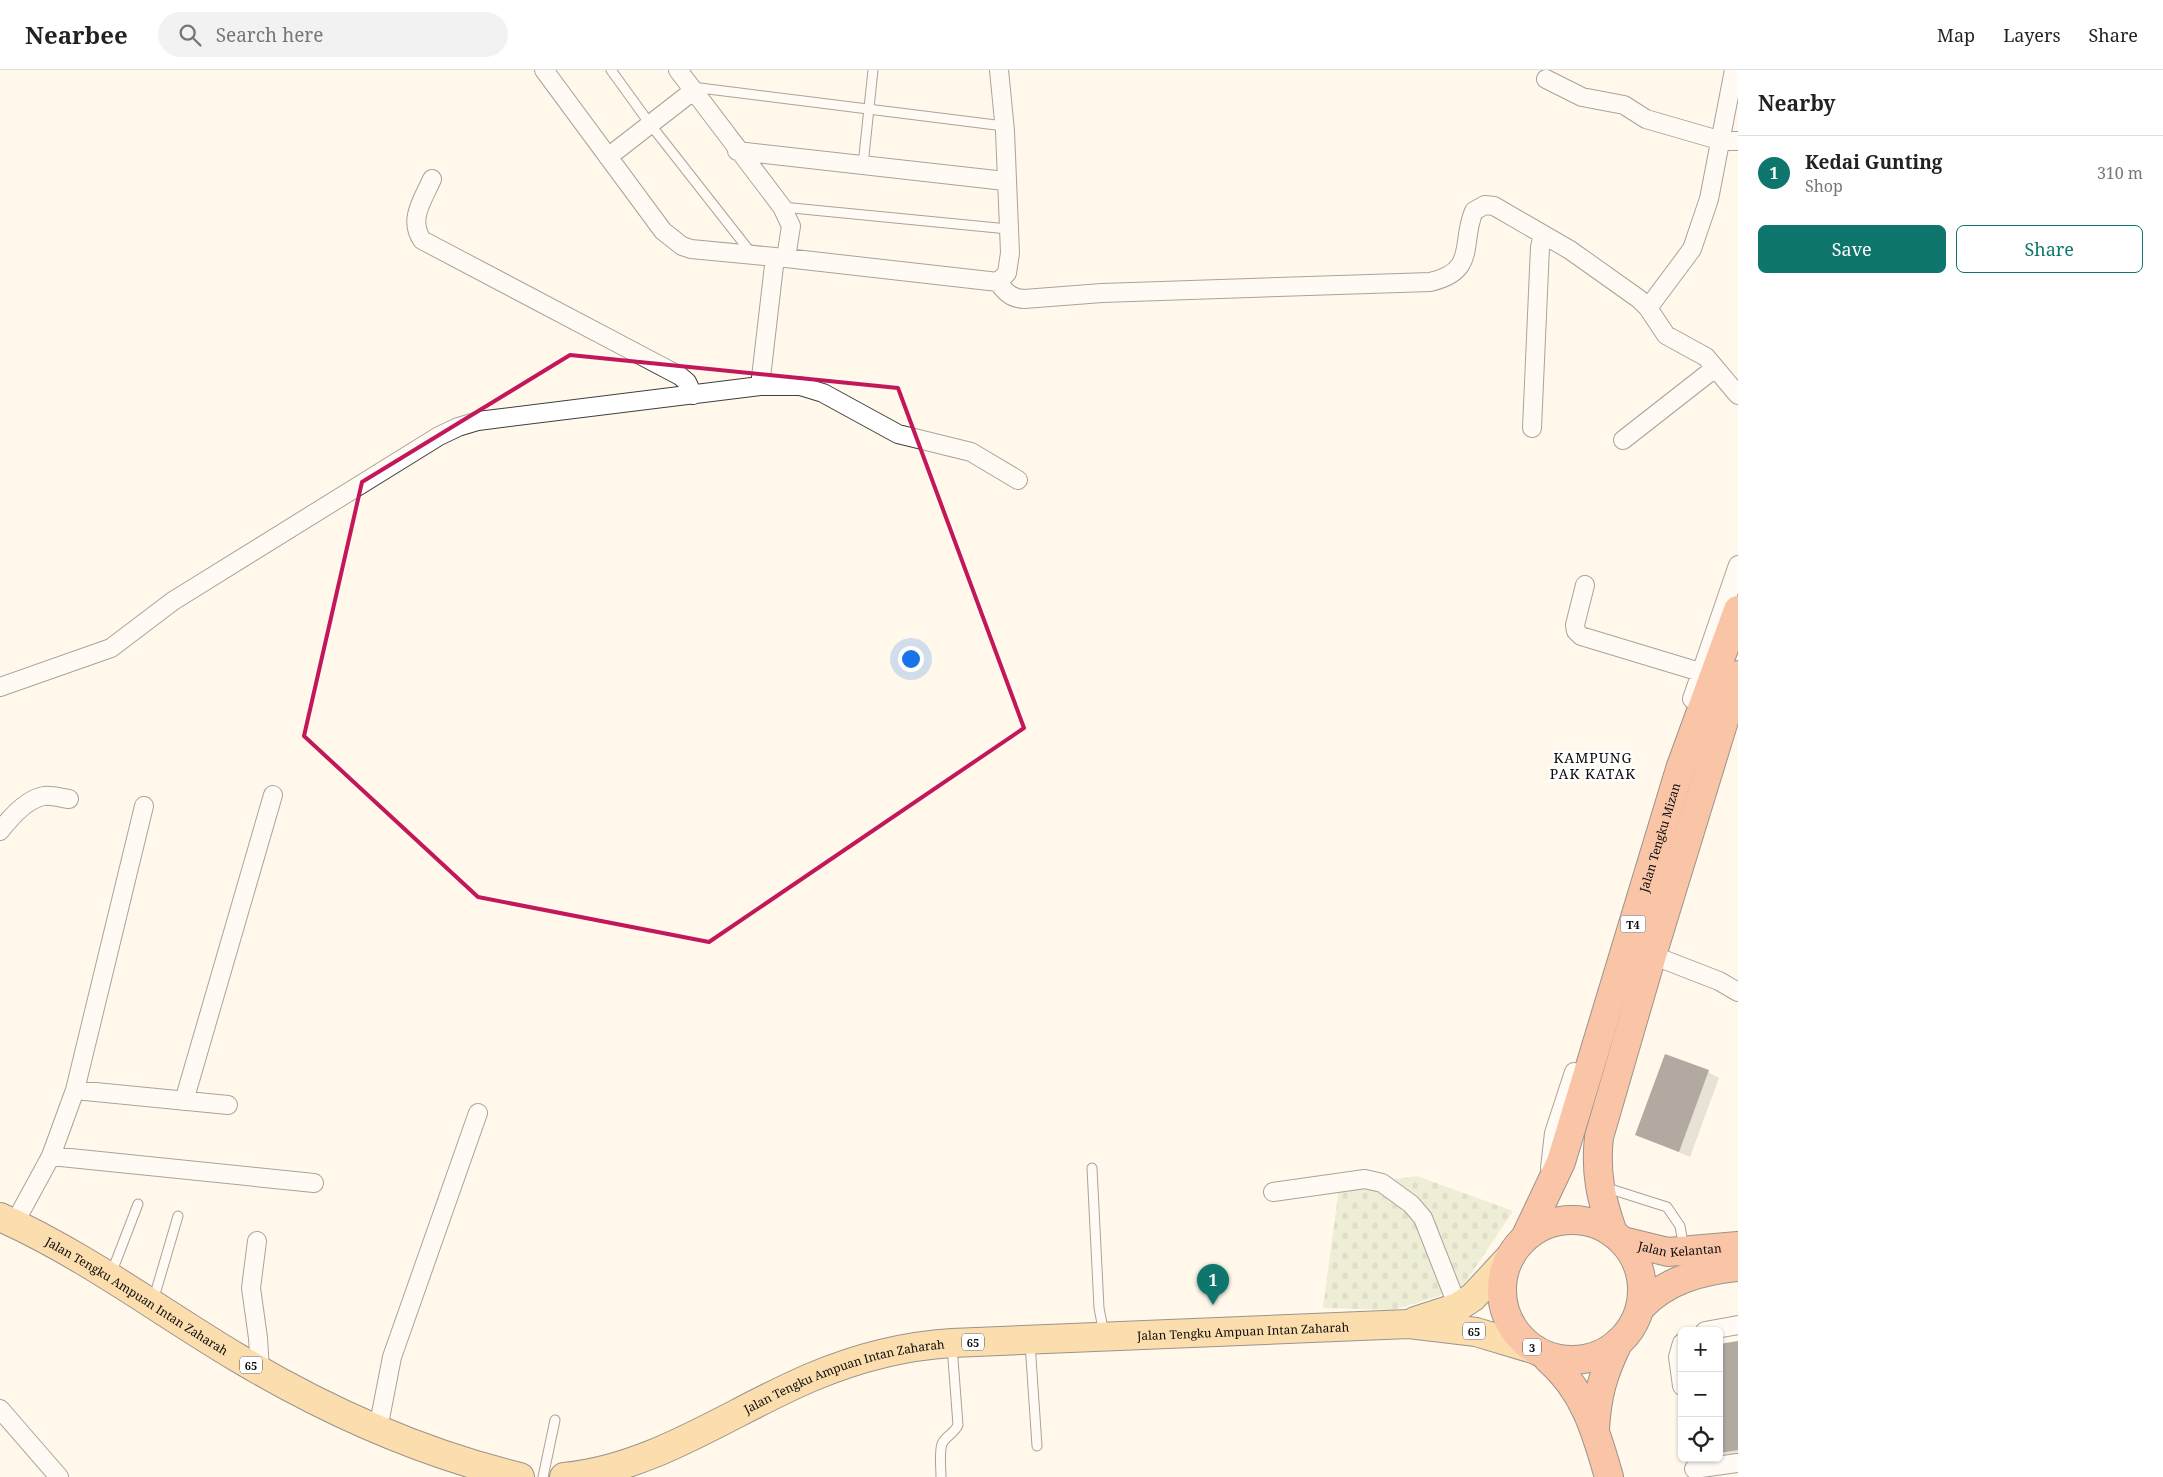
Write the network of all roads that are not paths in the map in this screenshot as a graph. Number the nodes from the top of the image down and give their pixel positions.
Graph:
1 (544, 70) edge
2 (611, 70) edge
3 (678, 70) edge
4 (873, 70) edge
5 (999, 70) edge
6 (1734, 70) edge
7 (1546, 79) dead end
8 (691, 89) junction
9 (870, 108) junction
10 (650, 124) junction
11 (1004, 126) junction
12 (1730, 141) edge
13 (737, 151) junction
14 (608, 157) junction
15 (863, 164) junction
16 (432, 179) dead end
17 (1005, 181) junction
18 (782, 206) junction
19 (1008, 229) junction
20 (1543, 235) junction
21 (752, 255) junction
22 (780, 257) junction
23 (998, 282) junction
24 (1648, 308) junction
25 (1715, 368) junction
26 (760, 386) junction
27 (693, 395) junction
28 (1738, 395) edge
29 (1532, 428) dead end
30 (1624, 440) dead end
31 (1018, 480) dead end
32 (1738, 565) edge
33 (1584, 584) dead end
34 (1738, 610) edge
35 (1700, 672) junction
36 (1737, 683) edge
37 (0, 687) edge
38 (273, 795) dead end
39 (69, 799) dead end
40 (144, 806) dead end
41 (0, 831) edge
42 (1652, 955) junction
43 (1738, 992) edge
44 (75, 1090) junction
45 (184, 1101) junction
46 (228, 1105) dead end
47 (478, 1113) dead end
48 (51, 1156) junction
49 (1092, 1168) dead end
50 (314, 1183) dead end
51 (1599, 1185) junction
52 (1550, 1186) junction
53 (1273, 1192) dead end
54 (138, 1204) dead end
55 (178, 1216) dead end
56 (4, 1220) edge
57 (1618, 1237) junction
58 (257, 1241) dead end
59 (1738, 1246) edge
60 (1518, 1247) junction
61 (1685, 1252) junction
62 (1738, 1266) edge
63 (110, 1277) junction
64 (152, 1304) junction
65 (1458, 1307) junction
66 (1640, 1308) junction
67 (1409, 1324) junction
68 (1738, 1325) edge
69 (1723, 1328) edge
70 (1104, 1337) junction
71 (1030, 1340) junction
72 (952, 1343) junction
73 (1618, 1343) junction
74 (1542, 1355) junction
75 (260, 1370) junction
76 (0, 1409) edge
77 (554, 1420) dead end
78 (378, 1429) junction
79 (1595, 1429) junction
80 (1037, 1446) dead end
81 (1738, 1463) edge
82 (1694, 1468) edge
83 (60, 1477) edge
84 (520, 1477) edge
85 (543, 1477) edge
86 (564, 1477) edge
87 (940, 1477) edge
88 (1609, 1477) edge

1 - 14 street
2 - 10 lane
3 - 8 street
4 - 9 lane
5 - 11 street
6 - 12 street
7 - 12 street
8 - 9 lane
8 - 10 street
8 - 13 street
9 - 11 lane
9 - 15 lane
10 - 14 street
10 - 21 lane
11 - 17 street
12 - 24 street
13 - 15 street
13 - 18 street
14 - 21 street
15 - 17 street
16 - 27 street
17 - 19 street
18 - 19 lane
18 - 22 street
19 - 23 street
20 - 23 street
20 - 24 street
20 - 29 street
21 - 22 street
22 - 23 street
22 - 26 street
24 - 25 street
25 - 28 street
25 - 30 street
26 - 27 street
26 - 31 street
27 - 37 street
32 - 35 street
33 - 35 street
34 - 52 highway, Jalan Tengku Mizan / T4
35 - 52 street
36 - 42 highway, T4
38 - 45 street
39 - 41 street
40 - 44 street
42 - 43 street
42 - 51 highway, T4
44 - 45 street
44 - 48 street
45 - 46 street
47 - 78 street
48 - 50 street
48 - 56 street
49 - 70 lane
51 - 57 highway, T4
51 - 61 lane
52 - 60 highway, Jalan Tengku Mizan / T4
53 - 65 street
54 - 63 lane
55 - 64 lane
56 - 63 main road, Jalan Tengku Ampuan Intan Zaharah / 65
57 - 60 highway
57 - 61 highway, Jalan Kelantan
57 - 66 highway, 3
58 - 75 street
59 - 61 highway, Jalan Kelantan
60 - 65 main road, Jalan Tengku Ampuan Intan Zaharah / 65
60 - 74 highway, 3
62 - 66 highway, Jalan Kelantan / 3
63 - 64 main road, Jalan Tengku Ampuan Intan Zaharah / 65
64 - 75 main road, Jalan Tengku Ampuan Intan Zaharah / 65
65 - 67 main road, Jalan Tengku Ampuan Intan Zaharah / 65
66 - 73 highway, 3
67 - 70 main road, Jalan Tengku Ampuan Intan Zaharah / 65
67 - 74 main road, Jalan Tengku Ampuan Intan Zaharah / 65
68 - 69 street
70 - 71 main road, Jalan Tengku Ampuan Intan Zaharah / 65
71 - 72 main road, Jalan Tengku Ampuan Intan Zaharah / 65
71 - 80 lane
72 - 86 main road, Jalan Tengku Ampuan Intan Zaharah / 65
72 - 87 lane
73 - 74 highway, 3
73 - 79 highway, 3
74 - 79 highway, 3
75 - 78 main road, Jalan Tengku Ampuan Intan Zaharah / 65
76 - 83 street
77 - 85 lane
78 - 84 main road, Jalan Tengku Ampuan Intan Zaharah / 65
79 - 88 highway, 3
81 - 82 street

